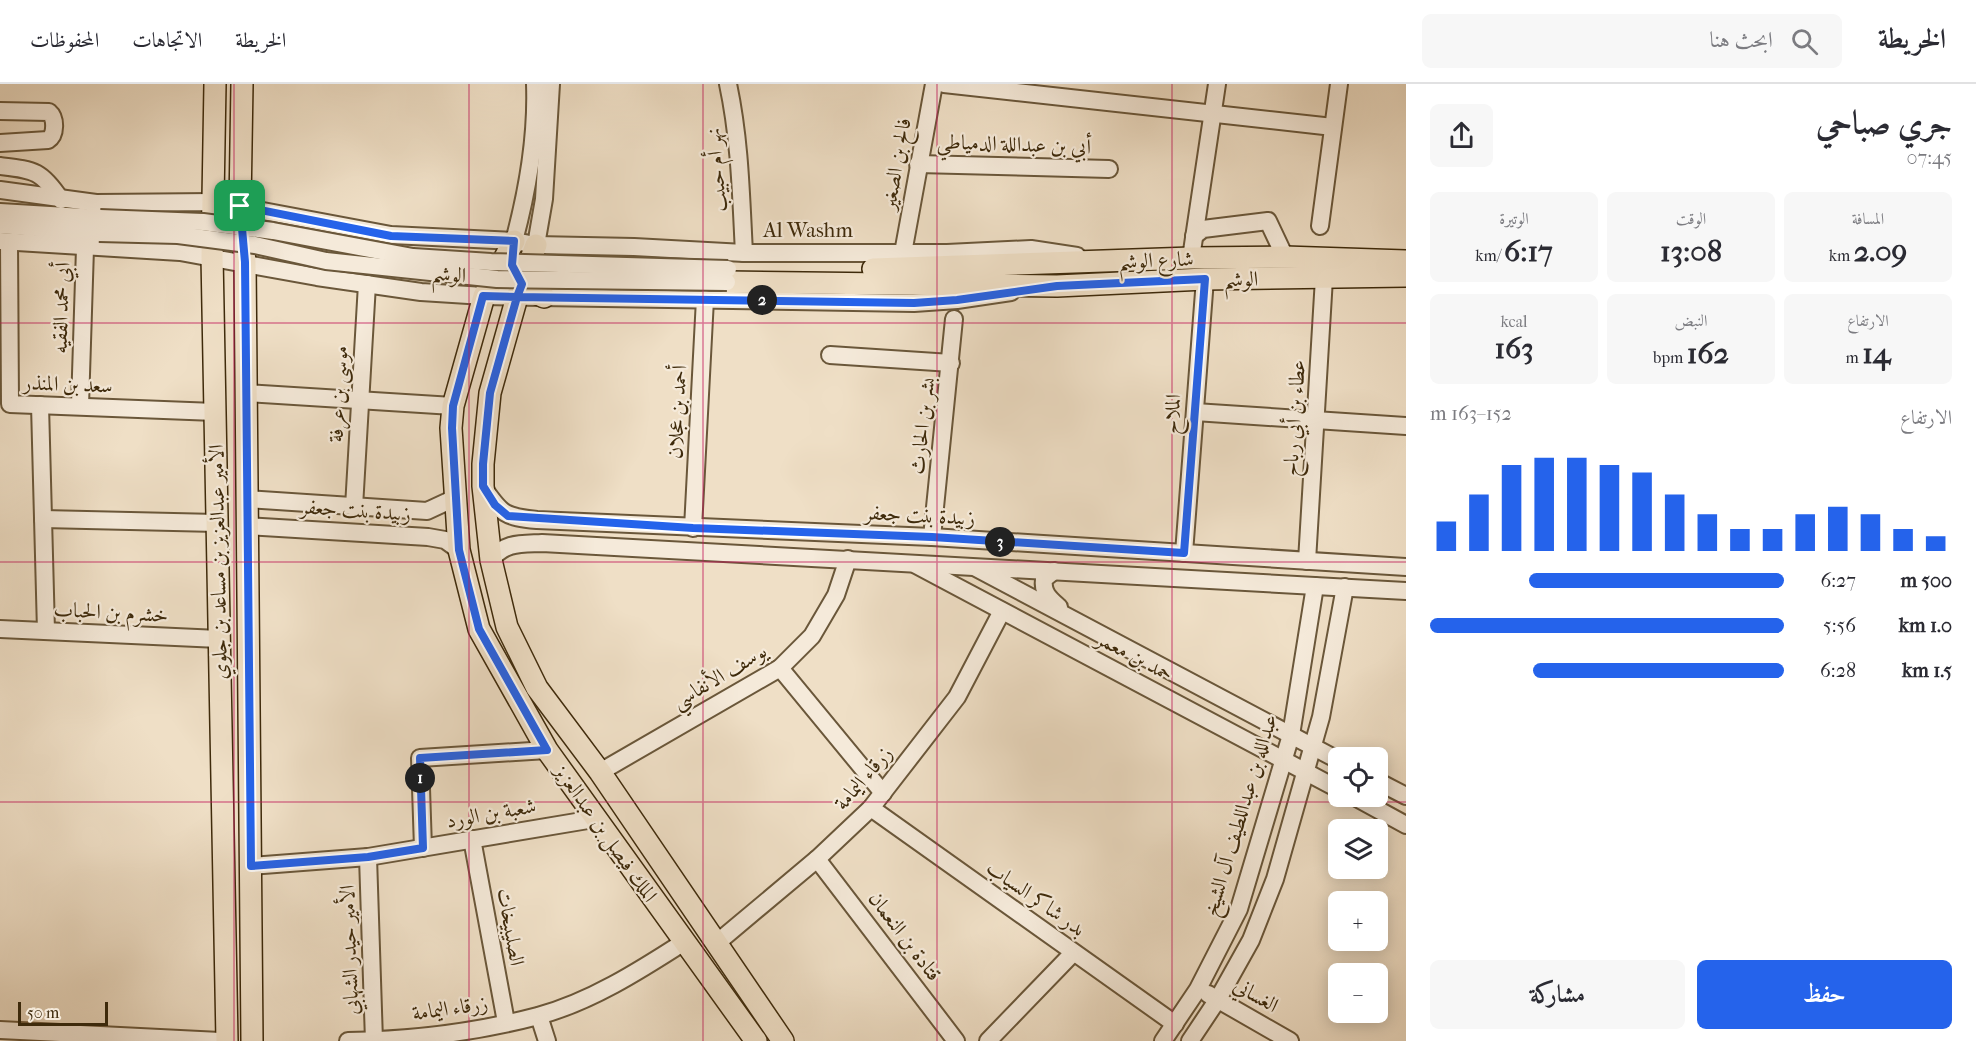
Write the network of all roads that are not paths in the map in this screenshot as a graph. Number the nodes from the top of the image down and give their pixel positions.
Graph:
1 (214, 84) edge
2 (242, 84) edge
3 (535, 84) edge
4 (551, 84) edge
5 (728, 84) edge
6 (934, 84) edge
7 (944, 84) edge
8 (1217, 84) edge
9 (1339, 84) edge
10 (1090, 91) edge
11 (0, 111) edge
12 (1212, 112) junction
13 (1333, 127) junction
14 (0, 143) edge
15 (918, 164) junction
16 (0, 166) edge
17 (1109, 169) dead end
18 (0, 190) edge
19 (0, 196) edge
20 (55, 199) junction
21 (214, 202) junction
22 (240, 206) junction
23 (0, 212) edge
24 (0, 225) edge
25 (99, 225) junction
26 (1320, 226) dead end
27 (1194, 236) junction
28 (467, 239) junction
29 (5, 241) edge
30 (514, 241) junction
31 (536, 245) junction
32 (634, 247) junction
33 (85, 248) junction
34 (744, 253) junction
35 (903, 253) junction
36 (212, 256) junction
37 (1285, 257) junction
38 (1191, 258) junction
39 (1406, 261) edge
40 (245, 262) junction
41 (1102, 262) junction
42 (1051, 263) joint
43 (728, 275) junction
44 (1406, 276) edge
45 (1324, 278) junction
46 (1205, 279) junction
47 (367, 284) junction
48 (518, 286) junction
49 (1057, 286) junction
50 (478, 294) junction
51 (544, 297) joint
52 (632, 299) junction
53 (705, 299) junction
54 (954, 319) dead end
55 (830, 355) dead end
56 (951, 363) junction
57 (246, 393) junction
58 (360, 402) junction
59 (40, 405) junction
60 (80, 406) junction
61 (453, 406) junction
62 (215, 412) junction
63 (1195, 412) junction
64 (1317, 420) junction
65 (1406, 426) edge
66 (483, 486) junction
67 (454, 498) junction
68 (248, 499) junction
69 (354, 507) junction
70 (411, 510) junction
71 (43, 519) junction
72 (537, 520) junction
73 (217, 523) junction
74 (248, 526) junction
75 (693, 528) junction
76 (411, 536) junction
77 (932, 537) junction
78 (542, 543) junction
79 (1060, 545) junction
80 (1121, 549) junction
81 (459, 550) junction
82 (1184, 553) junction
83 (848, 559) junction
84 (491, 560) junction
85 (1307, 561) junction
86 (910, 562) junction
87 (971, 566) junction
88 (1406, 567) edge
89 (1059, 571) junction
90 (1122, 574) junction
91 (1316, 586) junction
92 (1345, 587) junction
93 (1406, 591) edge
94 (1002, 611) junction
95 (1073, 620) junction
96 (0, 629) edge
97 (46, 631) junction
98 (219, 639) junction
99 (780, 668) junction
100 (1291, 735) junction
101 (1312, 746) junction
102 (547, 750) junction
103 (1328, 755) edge
104 (1283, 759) junction
105 (600, 772) junction
106 (1306, 772) junction
107 (1328, 784) edge
108 (1388, 787) edge
109 (883, 793) junction
110 (1406, 796) edge
111 (1373, 807) edge
112 (871, 808) junction
113 (594, 819) junction
114 (1406, 825) edge
115 (472, 839) junction
116 (423, 848) junction
117 (368, 857) junction
118 (817, 859) junction
119 (251, 866) junction
120 (684, 942) junction
121 (718, 942) junction
122 (1074, 952) junction
123 (1198, 989) junction
124 (1218, 999) junction
125 (539, 1016) junction
126 (506, 1022) junction
127 (1175, 1024) junction
128 (0, 1030) edge
129 (56, 1037) edge
130 (402, 1039) edge
131 (754, 1040) edge
132 (220, 1041) edge
133 (227, 1041) edge
134 (252, 1041) edge
135 (348, 1041) edge
136 (374, 1041) edge
137 (547, 1041) edge
138 (783, 1041) edge
139 (956, 1041) edge
140 (988, 1041) edge
141 (1163, 1041) edge
142 (1190, 1041) edge
143 (1290, 1041) edge

1 - 21 main road, الأمير عبدالعزيز بن مساعد بن جلوي
2 - 22 main road, الأمير عبدالعزيز بن مساعد بن جلوي
3 - 30 street
4 - 31 street
5 - 34 street, نهر أم حبيب
6 - 15 street, فالح بن الصغير
7 - 10 street
8 - 12 street
9 - 13 street
10 - 12 street
11 - 14 street
12 - 13 street
12 - 27 street
13 - 26 street
15 - 17 street, أبي بن عبداللة الدمياطي
15 - 35 street, فالح بن الصغير
16 - 20 street
18 - 20 street, الوشم
19 - 20 street
20 - 21 street, الوشم
21 - 22 street, الوشم
21 - 36 main road, الأمير عبدالعزيز بن مساعد بن جلوي
22 - 28 street, الوشم
22 - 40 main road, الأمير عبدالعزيز بن مساعد بن جلوي
23 - 25 street, الوشم
24 - 25 street, الوشم
25 - 43 street, الوشم, bridge
27 - 37 street
27 - 38 street
28 - 30 street, الوشم
28 - 50 street
29 - 33 street, الوشم
29 - 59 street, سعد بن المنذر
30 - 31 street, Al Washm
30 - 48 main road
30 - 50 main road, الملك فيصل بن عبدالعزيز
31 - 32 street, Al Washm
31 - 48 main road, الملك فيصل بن عبدالعزيز
32 - 34 street, Al Washm
32 - 52 street
33 - 36 street, الوشم
33 - 60 street, أبي محمد الفقيه
34 - 35 street, Al Washm
35 - 41 street, Al Washm
36 - 40 street, الوشم
36 - 62 main road, الأمير عبدالعزيز بن مساعد بن جلوي
37 - 38 main road, شارع الوشم
37 - 39 main road, شارع الوشم
38 - 41 main road, شارع الوشم
40 - 47 street, الوشم
40 - 57 main road, الأمير عبدالعزيز بن مساعد بن جلوي
41 - 42 main road, شارع الوشم
42 - 43 main road, الوشم
43 - 49 main road, الوشم
44 - 45 main road, الوشم
45 - 46 main road, الوشم
45 - 64 street, عطاء بن أبي رباح
46 - 49 main road, الوشم
46 - 63 street, الملاح
47 - 50 street, الوشم
47 - 58 street, موسى بن عرفة
48 - 50 main road
48 - 51 main road
48 - 66 main road, الملك فيصل بن عبدالعزيز
49 - 53 street
50 - 61 main road, الملك فيصل بن عبدالعزيز
51 - 52 street
52 - 53 street
53 - 75 street, أحمد بن عجلان
54 - 56 street, بشر بن الحارث
55 - 56 street
56 - 77 street, بشر بن الحارث
57 - 58 street
57 - 68 main road, الأمير عبدالعزيز بن مساعد بن جلوي
58 - 61 street
58 - 69 street, موسى بن عرفة
59 - 60 street, سعد بن المنذر
59 - 71 street
60 - 62 street, سعد بن المنذر
61 - 67 main road, الملك فيصل بن عبدالعزيز
62 - 73 main road, الأمير عبدالعزيز بن مساعد بن جلوي
63 - 64 street
63 - 82 street, الملاح
64 - 65 street
64 - 85 street, عطاء بن أبي رباح
66 - 72 street, زبيدة بنت جعفر
66 - 84 main road, الملك فيصل بن عبدالعزيز
67 - 70 street, زبيدة بنت جعفر
67 - 81 main road, الملك فيصل بن عبدالعزيز
68 - 69 street, زبيدة بنت جعفر
68 - 74 main road, الأمير عبدالعزيز بن مساعد بن جلوي
69 - 70 street, زبيدة بنت جعفر
70 - 76 street
71 - 73 street
71 - 97 street
72 - 75 street, زبيدة بنت جعفر
72 - 78 street
73 - 98 main road, الأمير عبدالعزيز بن مساعد بن جلوي
74 - 76 street, زبيدة بنت جعفر
74 - 119 main road, الأمير عبدالعزيز بن مساعد بن جلوي
75 - 77 street, زبيدة بنت جعفر
76 - 81 street, زبيدة بنت جعفر
77 - 79 street, زبيدة بنت جعفر
78 - 83 street
78 - 84 street
79 - 80 street, زبيدة بنت جعفر
79 - 89 street
80 - 82 street, زبيدة بنت جعفر
80 - 90 street
81 - 102 main road, الملك فيصل بن عبدالعزيز
82 - 85 street, زبيدة بنت جعفر
83 - 86 street
83 - 99 street, يوسف الأنفاسي
84 - 105 main road, الملك فيصل بن عبدالعزيز
85 - 88 street, زبيدة بنت جعفر
86 - 87 street
86 - 94 street, حمد بن معمر
87 - 89 street
87 - 95 street, حمد بن معمر
89 - 90 street
89 - 95 street
90 - 91 street
91 - 92 street
91 - 100 street, عبدالله بن عبداللطيف آل الشيخ
92 - 93 street
92 - 101 street
94 - 104 street, حمد بن معمر
94 - 109 street, زرقاء اليمامة
95 - 100 street, حمد بن معمر
96 - 97 street, خشرم بن الحباب
97 - 98 street, خشرم بن الحباب
98 - 133 main road, الأمير عبدالعزيز بن مساعد بن جلوي
99 - 105 street, يوسف الأنفاسي
99 - 109 street
100 - 101 street, حمد بن معمر
100 - 104 street, عبدالله بن عبداللطيف آل الشيخ
101 - 103 street, حمد بن معمر
101 - 106 street
102 - 113 main road, الملك فيصل بن عبدالعزيز
102 - 116 street
104 - 106 street, حمد بن معمر
104 - 123 street, عبدالله بن عبداللطيف آل الشيخ
105 - 121 main road, الملك فيصل بن عبدالعزيز
106 - 107 street, حمد بن معمر
106 - 124 street
108 - 110 street
109 - 112 street, زرقاء اليمامة
111 - 114 street
112 - 118 street, زرقاء اليمامة
112 - 122 street, بدر شاكر السياب
113 - 115 street, شعبة بن الورد
113 - 120 main road, الملك فيصل بن عبدالعزيز
115 - 116 street, شعبة بن الورد
115 - 126 street, الصليبيخات
116 - 117 street, شعبة بن الورد
117 - 119 street, شعبة بن الورد
117 - 136 street, الأمير حيدر الشهابي
118 - 121 street, زرقاء اليمامة
118 - 139 street, قتادة بن النعمان
119 - 134 main road, الأمير عبدالعزيز بن مساعد بن جلوي
120 - 125 street, زرقاء اليمامة
120 - 131 main road, الملك فيصل بن عبدالعزيز
121 - 138 main road, الملك فيصل بن عبدالعزيز
122 - 127 street, بدر شاكر السياب
122 - 140 street
123 - 124 street, الغساني
123 - 127 street, عبدالله بن عبداللطيف آل الشيخ
124 - 142 street
124 - 143 street, الغساني
125 - 126 street, زرقاء اليمامة
125 - 137 street
126 - 130 street, زرقاء اليمامة
127 - 141 street, عبدالله بن عبداللطيف آل الشيخ
128 - 129 street
129 - 132 street
130 - 136 street, زرقاء اليمامة
135 - 136 street, زرقاء اليمامة

